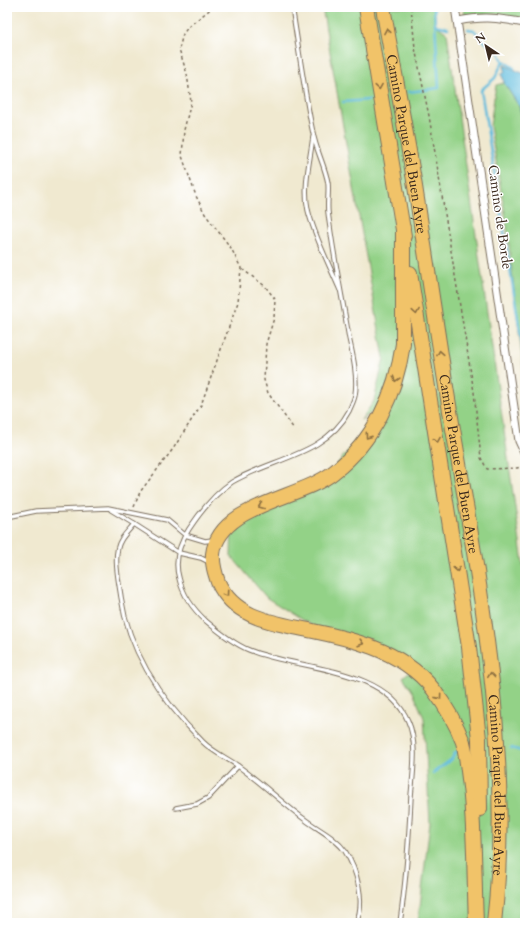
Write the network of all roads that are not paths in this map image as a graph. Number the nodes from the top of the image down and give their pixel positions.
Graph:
1 (292, 7) edge
2 (366, 7) edge
3 (383, 7) edge
4 (455, 7) edge
5 (458, 22) junction
6 (525, 23) edge
7 (313, 136) junction
8 (402, 228) junction
9 (342, 296) junction
10 (525, 454) edge
11 (108, 508) junction
12 (7, 517) edge
13 (134, 524) junction
14 (185, 535) junction
15 (220, 536) junction
16 (179, 553) junction
17 (214, 568) junction
18 (238, 766) junction
19 (176, 808) dead end
20 (356, 923) edge
21 (400, 923) edge
22 (476, 923) edge
23 (494, 923) edge

1 - 7 lane
2 -> 8 highway, Camino Parque del Buen Ayre
23 -> 3 highway, Camino Parque del Buen Ayre
4 - 5 street, Camino de Borde
5 - 6 street
5 - 10 street, Camino de Borde
7 - 9 lane
7 - 9 lane
8 -> 15 highway
8 -> 22 highway, Camino Parque del Buen Ayre
9 - 14 lane
11 - 12 lane
11 - 13 lane
11 - 14 lane
13 - 16 lane
13 - 18 lane
14 - 15 lane
14 - 16 lane
15 - 17 highway
16 - 17 lane
16 - 21 lane
17 -> 22 highway
18 - 19 lane
18 - 20 lane

